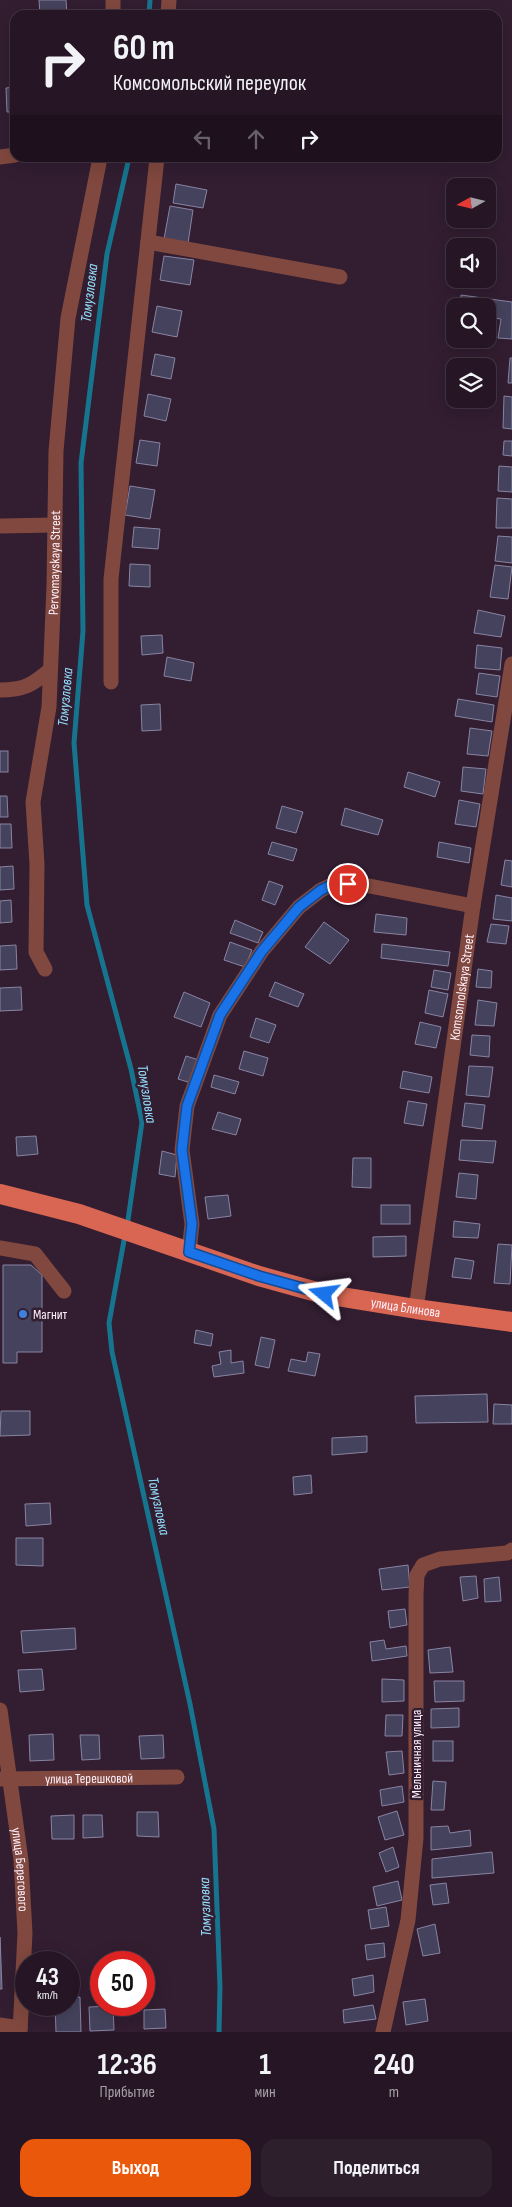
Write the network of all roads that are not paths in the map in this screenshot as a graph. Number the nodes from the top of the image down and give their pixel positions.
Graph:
1 (99, 162) edge
2 (157, 162) edge
3 (148, 242) junction
4 (340, 277) dead end
5 (55, 525) junction
6 (0, 526) edge
7 (512, 664) edge
8 (50, 670) junction
9 (111, 682) dead end
10 (0, 690) edge
11 (473, 906) junction
12 (44, 969) dead end
13 (0, 1194) edge
14 (0, 1248) edge
15 (189, 1252) junction
16 (64, 1291) dead end
17 (416, 1310) junction
18 (512, 1322) edge
19 (512, 1550) edge
20 (0, 1710) edge
21 (177, 1777) dead end
22 (4, 1779) edge
23 (0, 2025) edge
24 (20, 2030) edge
25 (383, 2032) edge

1 - 5 street, Pervomayskaya Street
2 - 3 street
3 - 4 street
3 - 9 street
5 - 6 street
5 - 8 street, Pervomayskaya Street
7 - 11 street, Komsomolskaya Street
8 - 10 street
8 - 12 street, Pervomayskaya Street
11 - 15 street
11 - 17 street, Komsomolskaya Street
13 - 15 main road, улица Блинова
14 - 16 street
15 - 17 main road, улица Блинова
17 - 18 main road, улица Блинова
19 - 25 street, Мельничная улица
20 - 22 street, улица Берегового
21 - 22 street, улица Терешковой
22 - 24 street, улица Берегового
23 - 24 street

